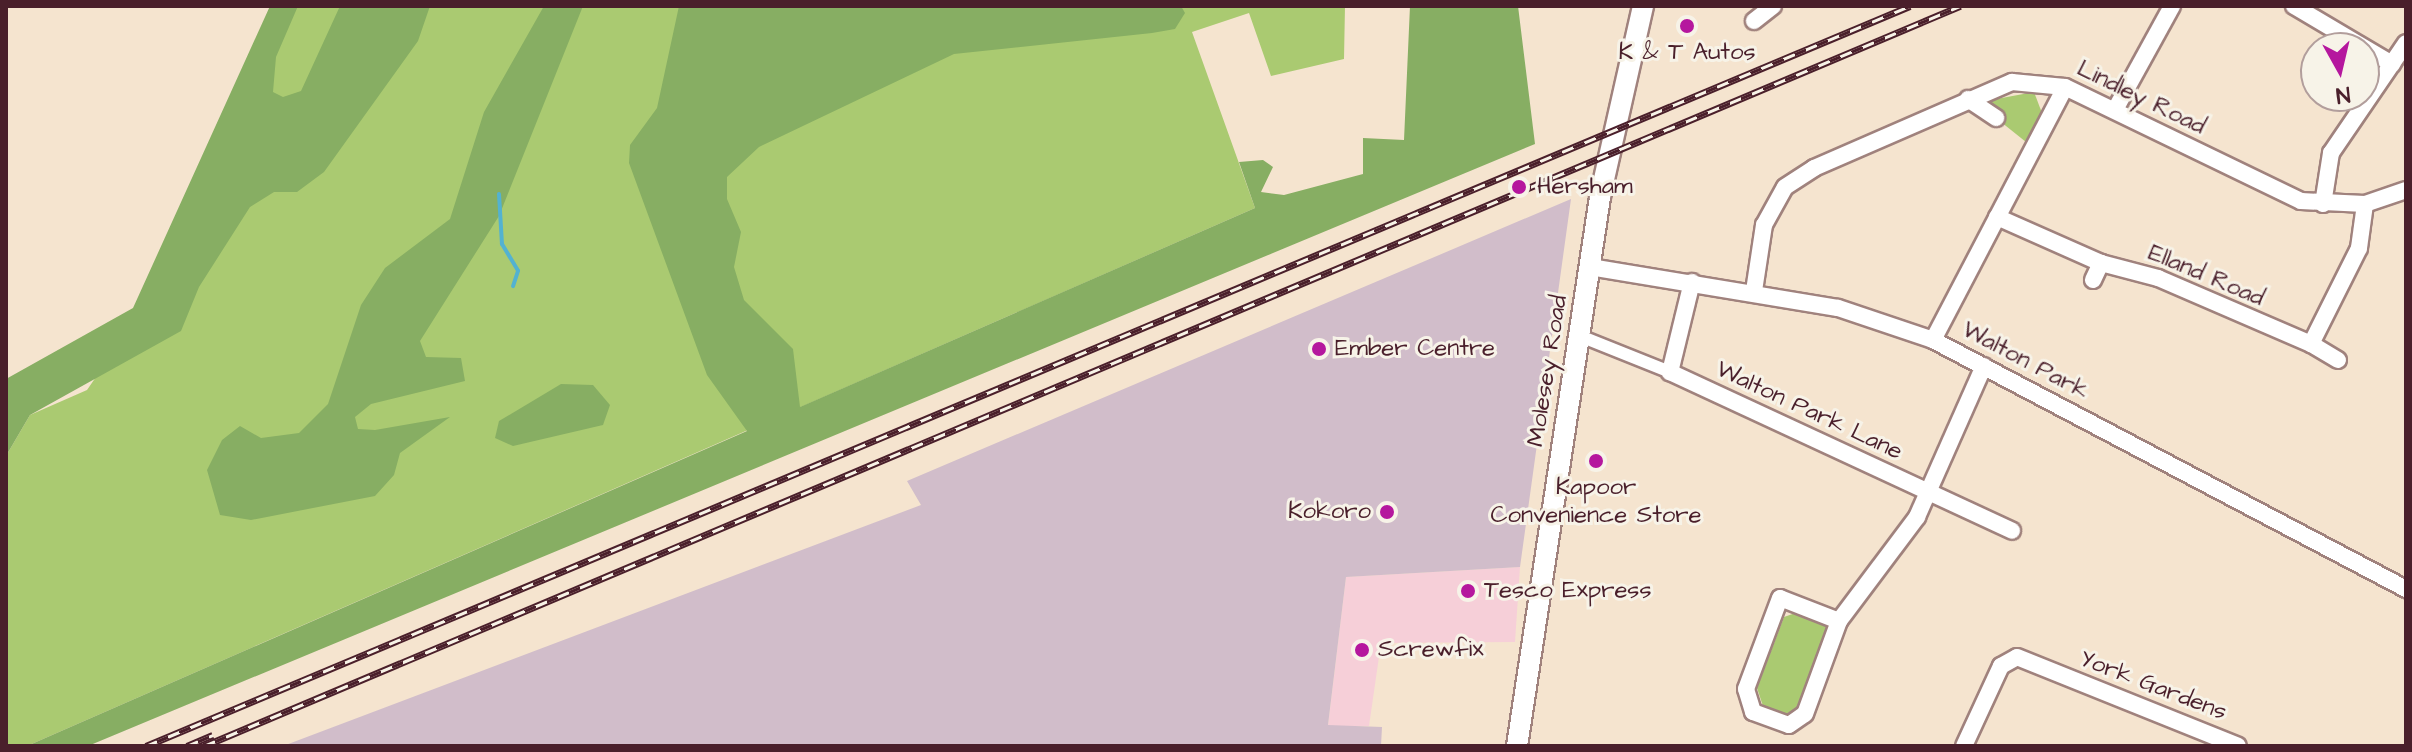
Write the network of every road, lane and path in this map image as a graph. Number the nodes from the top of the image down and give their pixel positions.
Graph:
1 (1643, 6) edge
2 (1773, 6) edge
3 (2172, 6) edge
4 (2294, 6) edge
5 (1754, 21) dead end
6 (2406, 43) edge
7 (2392, 64) junction
8 (2065, 87) junction
9 (1968, 99) junction
10 (2116, 108) junction
11 (1996, 118) dead end
12 (2406, 190) edge
13 (2323, 204) junction
14 (2365, 204) junction
15 (1997, 217) junction
16 (2101, 263) junction
17 (1590, 267) junction
18 (2093, 280) dead end
19 (1692, 282) junction
20 (1754, 291) junction
21 (1580, 336) junction
22 (1933, 340) junction
23 (2311, 344) junction
24 (2338, 360) dead end
25 (1984, 366) junction
26 (1670, 372) junction
27 (1928, 494) junction
28 (2012, 531) dead end
29 (2406, 589) edge
30 (1839, 621) junction
31 (1517, 746) edge
32 (1964, 746) edge
33 (2238, 746) edge

1 - 17 street, Molesey Road
2 - 5 street
3 - 10 street
4 - 7 street
6 - 7 street
7 - 13 street
8 - 9 street, Lindley Road
8 - 10 street, Lindley Road
8 - 15 street
9 - 11 street
9 - 20 street, Lindley Road
10 - 13 street, Lindley Road
12 - 14 street, Lindley Road
13 - 14 street, Lindley Road
14 - 23 street
15 - 16 street, Elland Road
15 - 22 street
16 - 18 street
16 - 23 street, Elland Road
17 - 19 street, Walton Park
17 - 21 street, Molesey Road
19 - 20 street, Walton Park
19 - 26 street
20 - 22 street, Walton Park
21 - 26 street
21 - 31 street, Molesey Road
22 - 25 street, Walton Park
23 - 24 street, Elland Road
25 - 27 street
25 - 29 street, Walton Park
26 - 27 street, Walton Park Lane
27 - 28 street, Walton Park Lane
27 - 30 street
30 - 30 street
32 - 33 street, York Gardens

